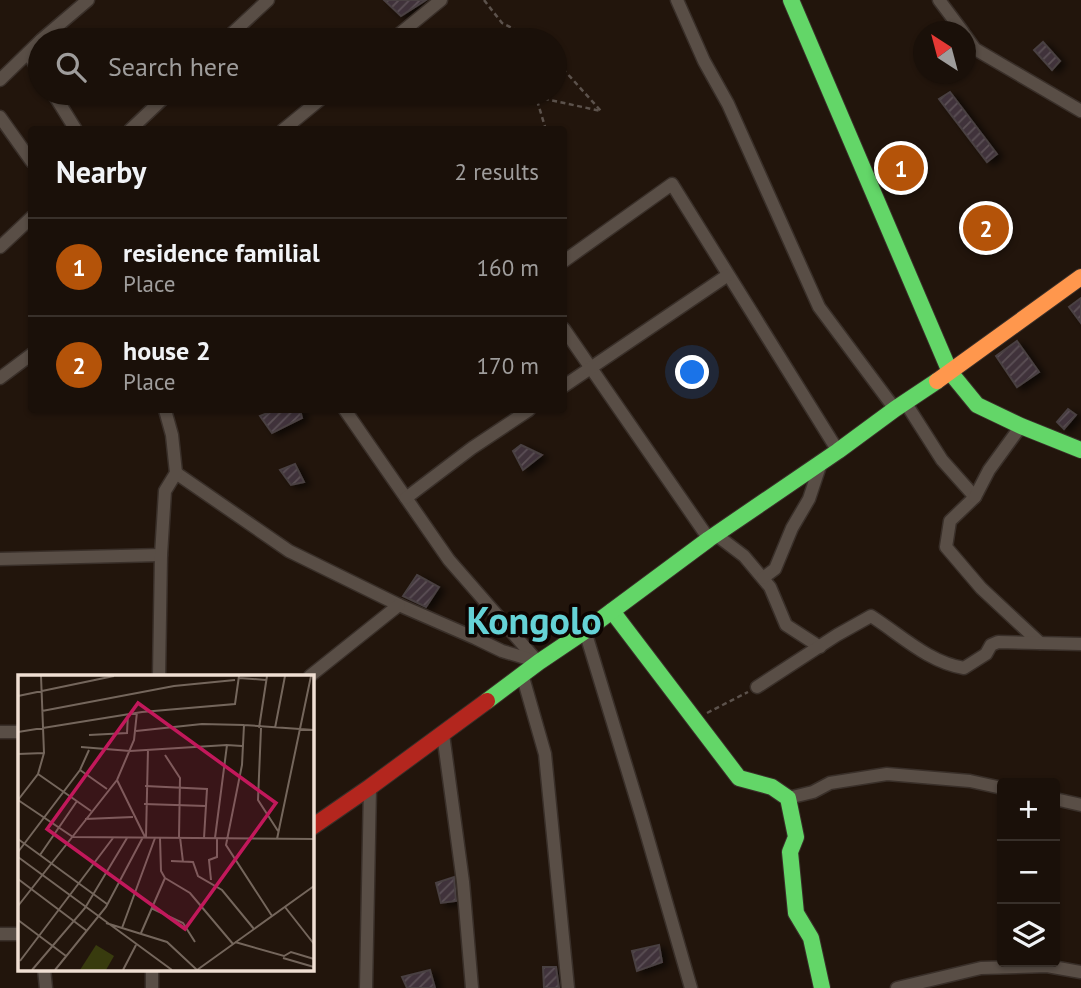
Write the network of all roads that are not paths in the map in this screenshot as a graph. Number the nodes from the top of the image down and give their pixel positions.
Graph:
1 (88, 0) edge
2 (268, 0) edge
3 (441, 0) edge
4 (677, 0) edge
5 (791, 0) edge
6 (939, 0) edge
7 (955, 21) edge
8 (56, 28) edge
9 (238, 28) edge
10 (407, 28) edge
11 (976, 50) edge
12 (28, 53) edge
13 (0, 80) edge
14 (60, 105) edge
15 (156, 105) edge
16 (313, 105) edge
17 (1081, 111) edge
18 (0, 117) edge
19 (74, 126) edge
20 (134, 126) edge
21 (288, 126) edge
22 (28, 156) edge
23 (28, 221) edge
24 (0, 247) edge
25 (567, 259) edge
26 (729, 275) junction
27 (1081, 277) edge
28 (567, 334) edge
29 (28, 357) edge
30 (590, 368) junction
31 (950, 372) junction
32 (0, 378) edge
33 (567, 384) edge
34 (900, 405) junction
35 (166, 413) edge
36 (347, 413) edge
37 (524, 413) edge
38 (1021, 426) junction
39 (1081, 450) edge
40 (838, 451) junction
41 (821, 463) junction
42 (176, 473) junction
43 (975, 497) junction
44 (406, 498) junction
45 (712, 536) junction
46 (161, 555) junction
47 (0, 559) edge
48 (763, 578) junction
49 (399, 605) junction
50 (612, 611) junction
51 (585, 631) junction
52 (1040, 643) junction
53 (1081, 644) edge
54 (820, 647) junction
55 (539, 662) junction
56 (522, 674) junction
57 (159, 675) edge
58 (312, 675) edge
59 (757, 687) road end
60 (0, 732) edge
61 (18, 732) edge
62 (443, 734) junction
63 (370, 787) junction
64 (997, 787) edge
65 (788, 798) junction
66 (1060, 800) edge
67 (1081, 805) edge
68 (313, 826) edge
69 (0, 934) edge
70 (18, 934) edge
71 (44, 970) edge
72 (152, 970) edge
73 (1081, 972) edge
74 (46, 988) edge
75 (152, 988) edge
76 (366, 988) edge
77 (472, 988) edge
78 (568, 988) edge
79 (691, 988) edge
80 (822, 988) edge
81 (897, 988) edge

1 - 8 street
2 - 9 street
3 - 10 street
4 - 34 street
5 - 31 street
6 - 7 street
11 - 17 street
12 - 13 street
14 - 19 street
15 - 20 street
16 - 21 street
18 - 22 street
23 - 24 street
25 - 26 street
26 - 30 street
26 - 40 street
27 - 31 street
28 - 30 street
29 - 32 street
30 - 33 street
30 - 45 street
31 - 34 street
31 - 38 street
34 - 40 street
34 - 43 street
35 - 42 street
36 - 44 street
37 - 44 street
38 - 39 street
38 - 43 street
40 - 41 street
41 - 45 street
41 - 48 street
42 - 46 street
42 - 49 street
43 - 52 street
44 - 55 street
45 - 48 street
45 - 50 street
46 - 47 street
46 - 57 street
48 - 54 street
49 - 55 street
49 - 58 street
50 - 51 street
50 - 65 street
51 - 55 street
51 - 79 street
52 - 53 street
52 - 54 street
54 - 59 street
55 - 56 street
56 - 62 street
56 - 78 street
60 - 61 street
62 - 63 street
62 - 77 street
63 - 68 street
63 - 76 street
64 - 65 street
65 - 80 street
66 - 67 street
69 - 70 street
71 - 74 street
72 - 75 street
73 - 81 street

